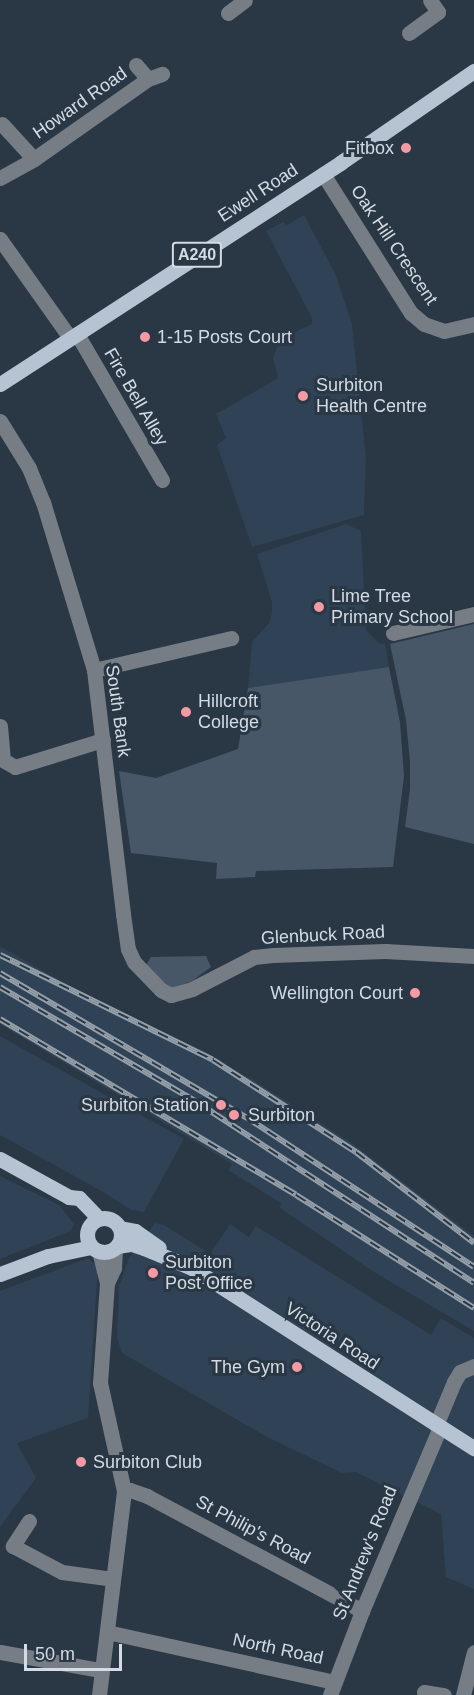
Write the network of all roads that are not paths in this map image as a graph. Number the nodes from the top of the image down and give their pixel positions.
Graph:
1 (245, 0) edge
2 (430, 0) edge
3 (228, 13) dead end
4 (409, 33) dead end
5 (136, 65) dead end
6 (474, 71) edge
7 (2, 124) dead end
8 (34, 159) junction
9 (323, 174) junction
10 (0, 178) edge
11 (0, 239) edge
12 (474, 324) edge
13 (74, 336) junction
14 (0, 384) edge
15 (0, 421) edge
16 (162, 480) dead end
17 (474, 614) edge
18 (393, 633) dead end
19 (231, 638) dead end
20 (94, 670) junction
21 (0, 726) edge
22 (103, 740) junction
23 (474, 956) edge
24 (181, 993) joint
25 (0, 1160) edge
26 (91, 1225) junction
27 (120, 1228) junction
28 (116, 1247) junction
29 (95, 1250) junction
30 (48, 1256) junction
31 (168, 1256) junction
32 (0, 1274) edge
33 (107, 1283) junction
34 (474, 1366) edge
35 (438, 1426) junction
36 (474, 1448) edge
37 (124, 1491) junction
38 (29, 1521) dead end
39 (113, 1580) junction
40 (362, 1611) junction
41 (107, 1632) junction
42 (0, 1652) edge
43 (474, 1652) edge
44 (100, 1670) junction
45 (332, 1688) edge
46 (424, 1692) dead end
47 (99, 1695) edge
48 (444, 1695) edge
49 (463, 1695) edge

1 - 3 street
2 - 4 street
5 - 8 street, Howard Road
6 - 9 main road, Ewell Road / A240
7 - 8 street, Howard Road
8 - 10 street, Howard Road
9 - 12 street, Oak Hill Crescent
9 - 13 main road, Ewell Road / A240
11 - 13 street, Fire Bell Alley
13 - 14 main road, Ewell Road / A240
13 - 16 street, Fire Bell Alley
15 - 20 street, South Bank
17 - 18 street
19 - 20 street
20 - 22 street, South Bank
21 - 22 street
22 - 24 street, South Bank
23 - 24 street, Glenbuck Road
25 - 26 main road
26 - 27 main road
26 - 29 main road
26 - 30 main road
27 - 28 main road
27 - 31 main road, Victoria Road
28 - 29 main road
28 - 31 main road, Victoria Road
28 - 33 street
29 - 30 main road
29 - 33 street
30 - 32 main road
31 - 35 main road, Victoria Road
33 - 37 street
34 - 35 street, St Andrew's Road
35 - 36 main road, Victoria Road
35 - 40 street, St Andrew's Road
37 - 39 street
37 - 40 street, St Philip's Road
38 - 39 street
39 - 41 street
40 - 45 street, St Andrew's Road
41 - 44 street
41 - 45 street, North Road
42 - 44 street
43 - 49 street
44 - 47 street
46 - 48 street

